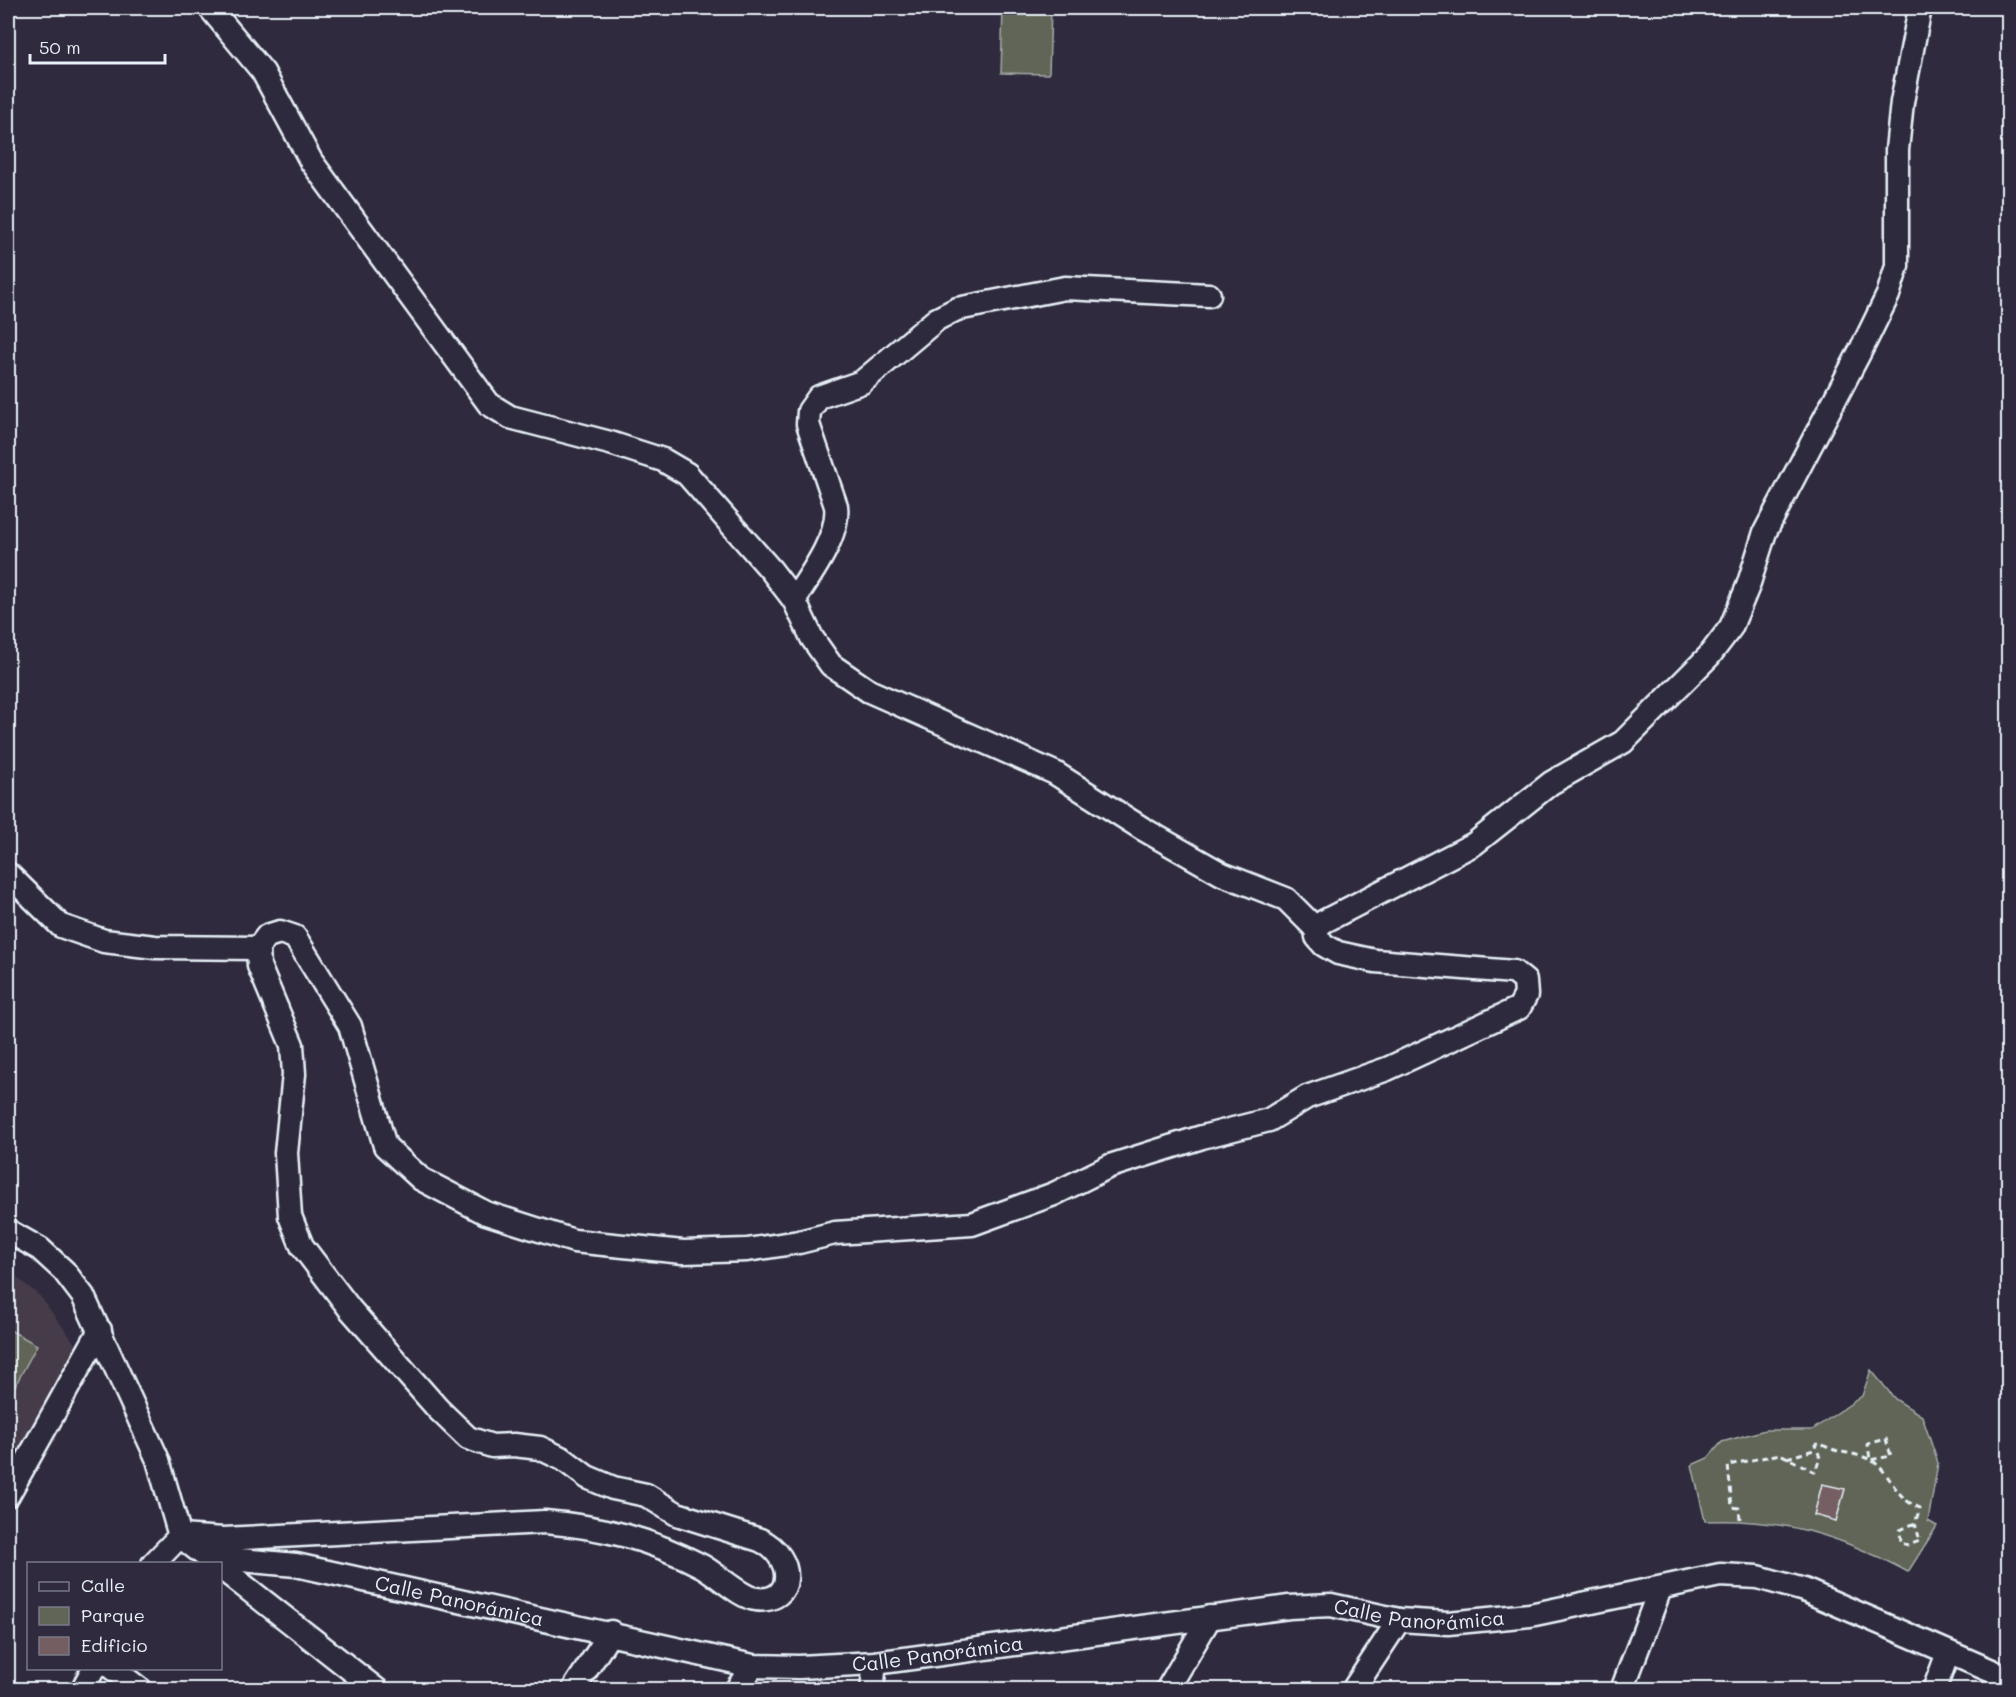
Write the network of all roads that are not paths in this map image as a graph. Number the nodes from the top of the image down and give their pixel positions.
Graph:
1 (210, 8) edge
2 (1920, 8) edge
3 (1209, 295) dead end
4 (794, 600) junction
5 (8, 874) edge
6 (1316, 929) junction
7 (258, 948) junction
8 (8, 1232) edge
9 (99, 1330) junction
10 (8, 1495) edge
11 (180, 1536) junction
12 (154, 1562) edge
13 (215, 1562) edge
14 (222, 1562) edge
15 (222, 1567) edge
16 (1660, 1589) junction
17 (1210, 1617) junction
18 (1399, 1620) junction
19 (611, 1632) junction
20 (1948, 1653) junction
21 (875, 1663) junction
22 (753, 1666) junction
23 (93, 1670) edge
24 (115, 1670) edge
25 (2008, 1678) edge
26 (82, 1689) edge
27 (141, 1689) edge
28 (377, 1689) edge
29 (573, 1689) edge
30 (736, 1689) edge
31 (872, 1689) edge
32 (1167, 1689) edge
33 (1353, 1689) edge
34 (1622, 1689) edge
35 (1934, 1689) edge

1 - 4 street
2 - 6 street
3 - 4 street
4 - 6 street
5 - 7 street
6 - 7 street
7 - 11 street
8 - 9 street
9 - 10 street
9 - 11 street
11 - 12 street
11 - 13 street
14 - 19 street, Calle Panorámica
15 - 28 street
16 - 18 street, Calle Panorámica
16 - 20 street, Calle Panorámica
16 - 34 street
17 - 18 street, Calle Panorámica
17 - 21 street, Calle Panorámica
17 - 32 street
18 - 33 street
19 - 22 street, Calle Panorámica
19 - 29 street
20 - 25 street, Calle Panorámica
20 - 35 street
21 - 22 street, Calle Panorámica
21 - 31 street
22 - 30 street
23 - 26 street
24 - 27 street

